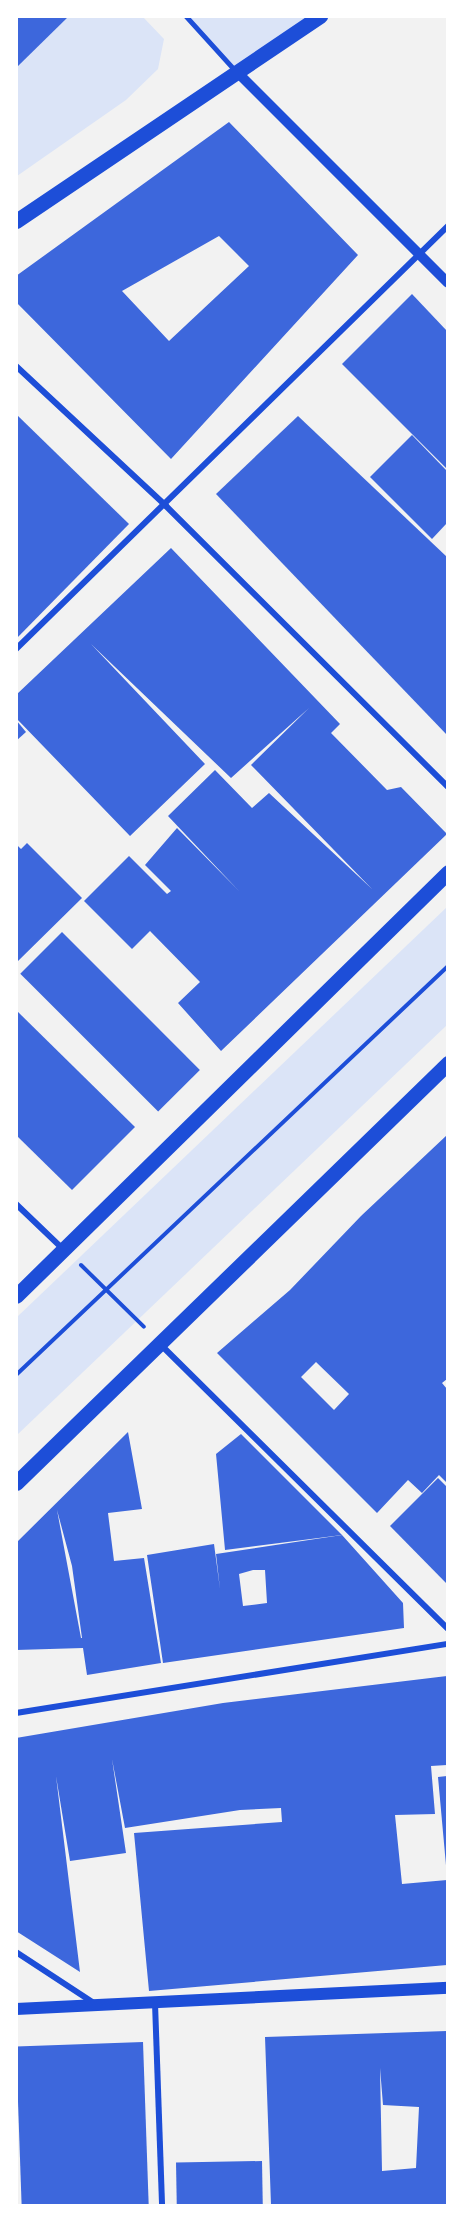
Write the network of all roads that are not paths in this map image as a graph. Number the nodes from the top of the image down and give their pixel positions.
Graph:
1 (186, 16) edge
2 (320, 16) edge
3 (237, 72) junction
4 (16, 221) edge
5 (447, 226) edge
6 (419, 255) junction
7 (447, 283) edge
8 (16, 366) edge
9 (166, 506) junction
10 (16, 649) edge
11 (447, 788) edge
12 (447, 872) edge
13 (447, 1063) edge
14 (16, 1203) edge
15 (65, 1250) junction
16 (16, 1296) edge
17 (161, 1345) junction
18 (16, 1483) edge
19 (447, 1629) edge
20 (447, 1644) edge
21 (16, 1713) edge
22 (16, 1952) edge
23 (447, 1988) edge
24 (154, 2003) junction
25 (97, 2005) junction
26 (16, 2009) edge
27 (162, 2205) edge

1 - 3 lane
2 - 3 main road
3 - 4 main road
3 - 6 street
5 - 6 street
6 - 7 street
6 - 9 street
8 - 9 street
9 - 10 street
9 - 11 street
12 - 15 main road
13 - 17 main road
14 - 15 street
15 - 16 main road
17 - 18 main road
17 - 19 street
20 - 21 street
22 - 25 street
23 - 24 main road
24 - 25 main road
24 - 27 street
25 - 26 main road

